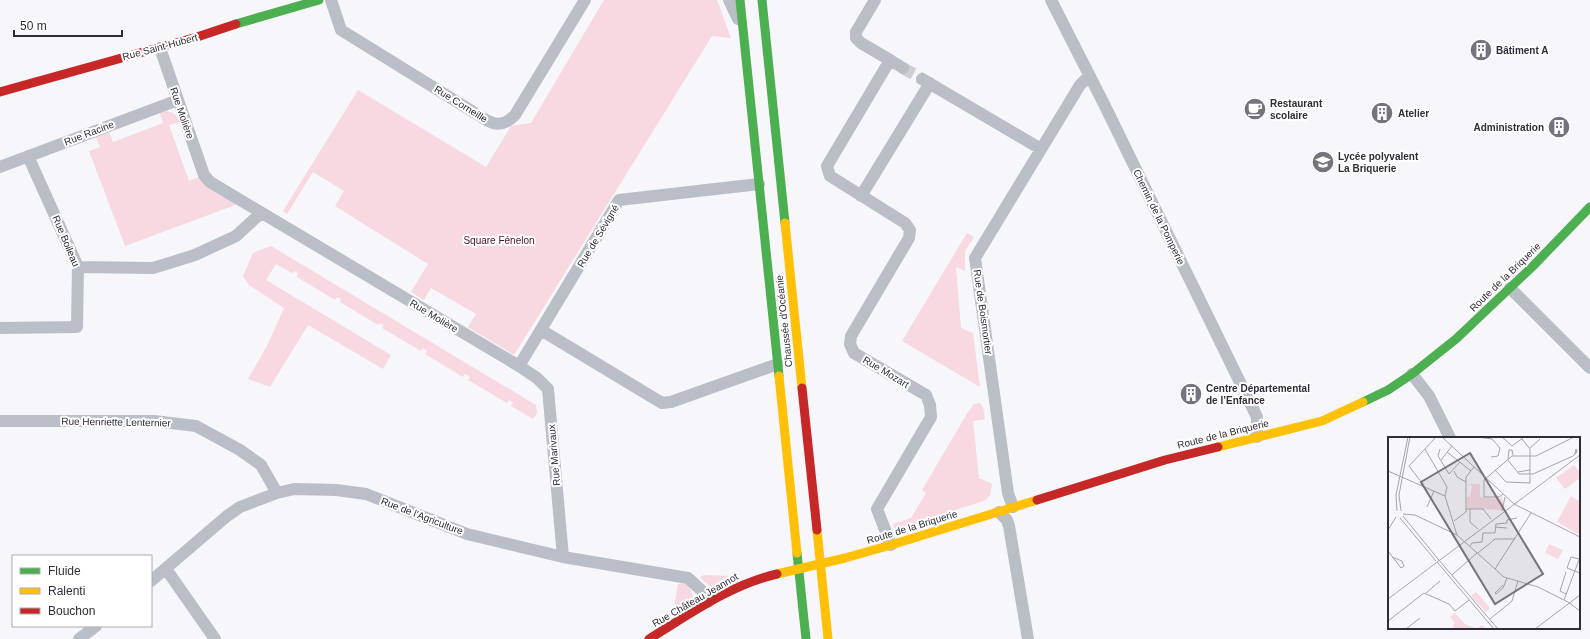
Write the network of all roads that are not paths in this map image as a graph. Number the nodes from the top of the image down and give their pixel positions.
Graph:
1 (319, 0) edge
2 (331, 0) edge
3 (584, 0) edge
4 (729, 0) edge
5 (740, 0) edge
6 (762, 0) edge
7 (875, 0) edge
8 (1051, 0) edge
9 (743, 28) junction
10 (160, 48) junction
11 (890, 60) junction
12 (904, 68) tunnel mouth
13 (1089, 76) junction
14 (0, 92) edge
15 (178, 100) junction
16 (1041, 149) junction
17 (28, 156) junction
18 (0, 167) edge
19 (759, 184) junction
20 (861, 196) junction
21 (1590, 208) edge
22 (261, 213) junction
23 (78, 267) junction
24 (1510, 288) junction
25 (0, 328) edge
26 (541, 330) junction
27 (778, 364) junction
28 (519, 366) junction
29 (1590, 368) edge
30 (1412, 374) junction
31 (0, 421) edge
32 (1257, 437) junction
33 (1450, 437) edge
34 (277, 493) junction
35 (1013, 507) junction
36 (999, 512) junction
37 (891, 545) junction
38 (563, 556) junction
39 (820, 564) junction
40 (799, 568) junction
41 (166, 569) junction
42 (152, 580) edge
43 (708, 602) junction
44 (95, 627) edge
45 (79, 639) edge
46 (215, 639) edge
47 (649, 639) edge
48 (806, 639) edge
49 (828, 639) edge
50 (1028, 639) edge

1 - 10 street, Rue Saint-Hubert
2 - 3 street, Rue Corneille
4 - 9 street
5 - 9 street, Chaussée d'Océanie
6 - 39 street, Chaussée d'Océanie
7 - 11 street
8 - 13 street, Chemin de la Pomperie
9 - 19 street, Chaussée d'Océanie
10 - 14 street, Rue Saint-Hubert
10 - 15 street, Rue Molière
11 - 12 street
11 - 20 street, Rue Mozart
13 - 16 street, Rue de Boismortier
13 - 32 street, Chemin de la Pomperie
15 - 17 street, Rue Racine
15 - 22 street, Rue Molière
16 - 20 street
16 - 35 street, Rue de Boismortier
17 - 18 street, Rue Racine
17 - 23 street, Rue Boileau
19 - 26 street, Rue de Sévigné
19 - 27 street, Chaussée d'Océanie
20 - 37 street, Rue Mozart
21 - 24 street, Route de la Briquerie
22 - 23 street
22 - 28 street, Rue Molière
23 - 25 street, Rue Boileau
24 - 29 street
24 - 30 street, Route de la Briquerie
26 - 27 street
26 - 28 street
27 - 40 street, Chaussée d'Océanie
28 - 38 street, Rue Marivaux
30 - 32 street, Route de la Briquerie
30 - 33 street
31 - 34 street, Rue Henriette Lenternier
32 - 35 street, Route de la Briquerie
34 - 38 street, Rue de l'Agriculture
34 - 41 street, Rue de l'Agriculture
35 - 36 street, Route de la Briquerie
36 - 37 street, Route de la Briquerie
36 - 50 street
37 - 39 street, Route de la Briquerie
38 - 43 street, Rue de l'Agriculture
39 - 40 street, Route de la Briquerie
39 - 49 street, Chaussée d'Océanie
40 - 43 street, Rue Château Jeannot
40 - 48 street, Chaussée d'Océanie
41 - 42 street, Rue de l'Agriculture
41 - 46 street
43 - 47 street, Rue Château Jeannot
44 - 45 street

